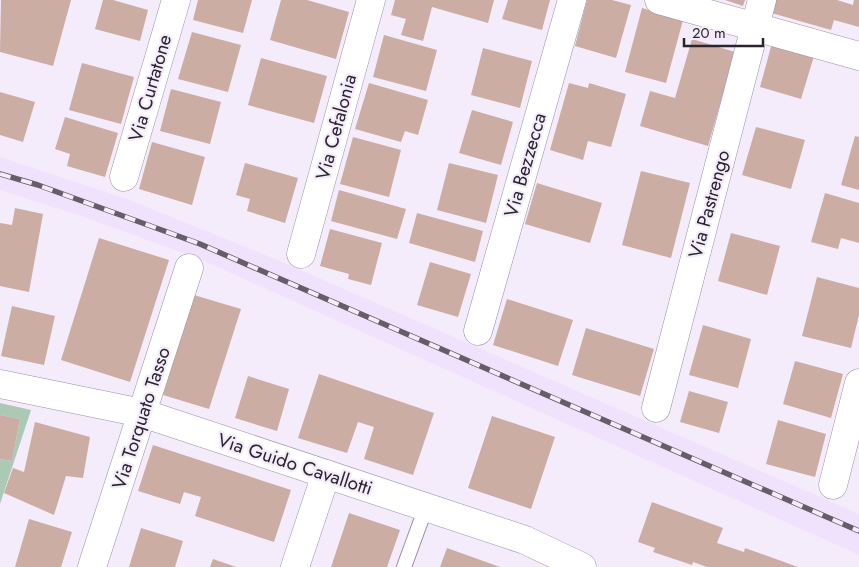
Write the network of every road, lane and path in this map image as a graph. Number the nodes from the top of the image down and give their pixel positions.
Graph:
1 (176, 0) edge
2 (371, 0) edge
3 (572, 0) edge
4 (659, 0) edge
5 (762, 0) edge
6 (755, 27) junction
7 (859, 56) edge
8 (124, 177) dead end
9 (301, 254) dead end
10 (189, 268) dead end
11 (478, 331) dead end
12 (0, 384) edge
13 (858, 389) edge
14 (656, 408) dead end
15 (142, 413) junction
16 (326, 474) junction
17 (833, 484) dead end
18 (426, 507) junction
19 (92, 567) edge
20 (295, 567) edge
21 (404, 567) edge
22 (582, 567) edge

1 - 8 street, Via Curtatone
2 - 9 street, Via Cefalonia
3 - 11 street, Via Bezzecca
4 - 6 street
5 - 6 street, Via Pastrengo
6 - 7 street
6 - 14 street, Via Pastrengo
10 - 15 street, Via Torquato Tasso
12 - 15 street, Via Guido Cavallotti
13 - 17 street
15 - 16 street, Via Guido Cavallotti
15 - 19 street, Via Torquato Tasso
16 - 18 street, Via Guido Cavallotti
16 - 20 street
18 - 21 lane
18 - 22 street, Via Guido Cavallotti

